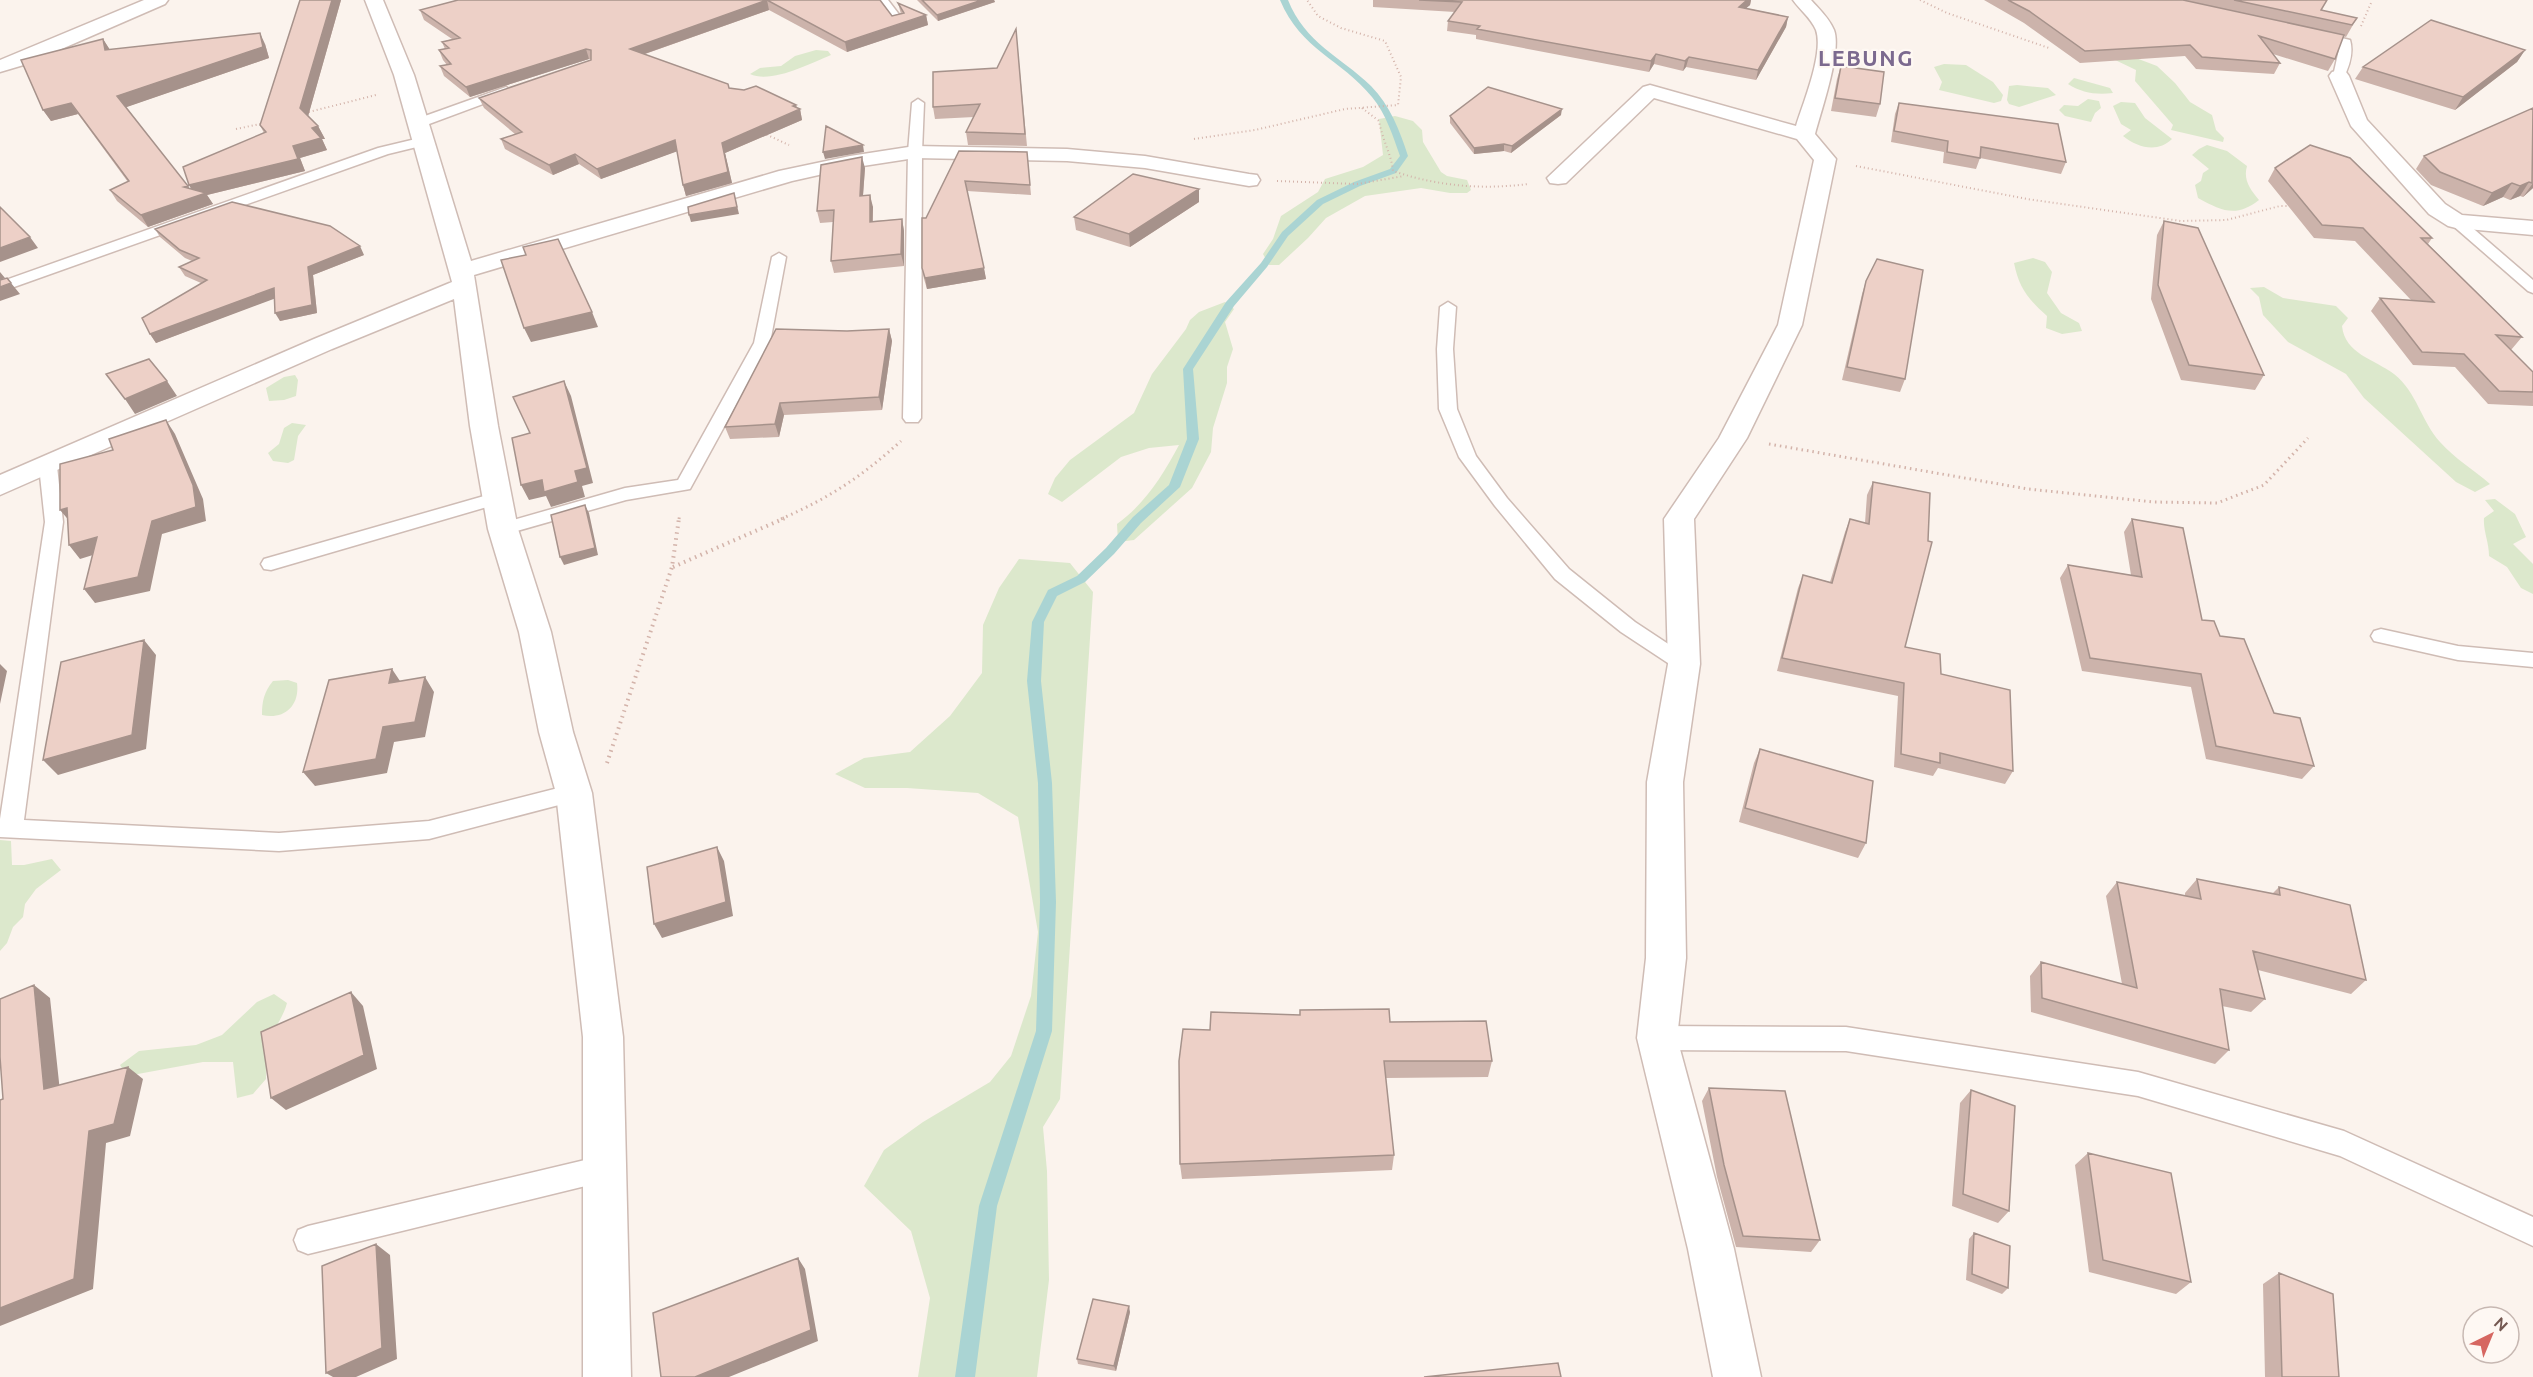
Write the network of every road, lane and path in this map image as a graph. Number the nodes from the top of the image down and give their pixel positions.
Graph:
1 (159, 0) edge
2 (375, 0) edge
3 (882, 0) edge
4 (1307, 0) edge
5 (1802, 0) edge
6 (1920, 0) edge
7 (898, 21) edge
8 (2302, 33) edge
9 (2049, 48) dead end
10 (0, 66) edge
11 (2339, 76) joint
12 (523, 86) edge
13 (406, 87) junction
14 (918, 103) dead end
15 (1362, 108) junction
16 (304, 113) edge
17 (271, 122) edge
18 (236, 129) dead end
19 (760, 132) edge
20 (420, 133) junction
21 (1186, 140) dead end
22 (1814, 147) junction
23 (915, 152) junction
24 (823, 168) junction
25 (1405, 176) junction
26 (1558, 178) joint
27 (1249, 180) joint
28 (2302, 206) edge
29 (2456, 221) junction
30 (2533, 228) edge
31 (779, 258) dead end
32 (463, 279) junction
33 (0, 287) edge
34 (2533, 288) edge
35 (1448, 307) dead end
36 (912, 418) joint
37 (1733, 438) junction
38 (2308, 438) dead end
39 (48, 466) junction
40 (684, 485) junction
41 (0, 486) edge
42 (501, 513) junction
43 (271, 564) dead end
44 (672, 567) junction
45 (2380, 636) dead end
46 (2533, 660) edge
47 (1684, 664) junction
48 (574, 793) junction
49 (6, 827) edge
50 (1657, 1038) junction
51 (606, 1168) junction
52 (2533, 1232) edge
53 (308, 1240) dead end
54 (607, 1377) edge
55 (1737, 1377) edge

1 - 10 street
2 - 13 street
3 - 7 lane
4 - 15 path
5 - 22 street
6 - 9 path
8 - 11 lane
11 - 29 street
12 - 20 lane
13 - 16 path
13 - 20 street
14 - 23 lane
15 - 21 path
15 - 25 path
17 - 18 path
19 - 24 path
20 - 32 street
20 - 33 lane
22 - 26 street
22 - 28 path
22 - 37 street
23 - 24 street
23 - 27 street
23 - 36 lane
24 - 32 street
25 - 26 path
25 - 27 path
29 - 30 street
29 - 34 lane
31 - 40 lane
32 - 39 street
32 - 42 street
35 - 47 lane
36 - 44 path
37 - 38 path
37 - 47 street
39 - 41 street
39 - 49 lane
40 - 42 lane
40 - 44 path
42 - 43 lane
42 - 48 street
44 - 48 path
45 - 46 lane
47 - 50 street
48 - 49 lane
48 - 51 street
50 - 52 lane
50 - 55 street
51 - 53 lane
51 - 54 street

